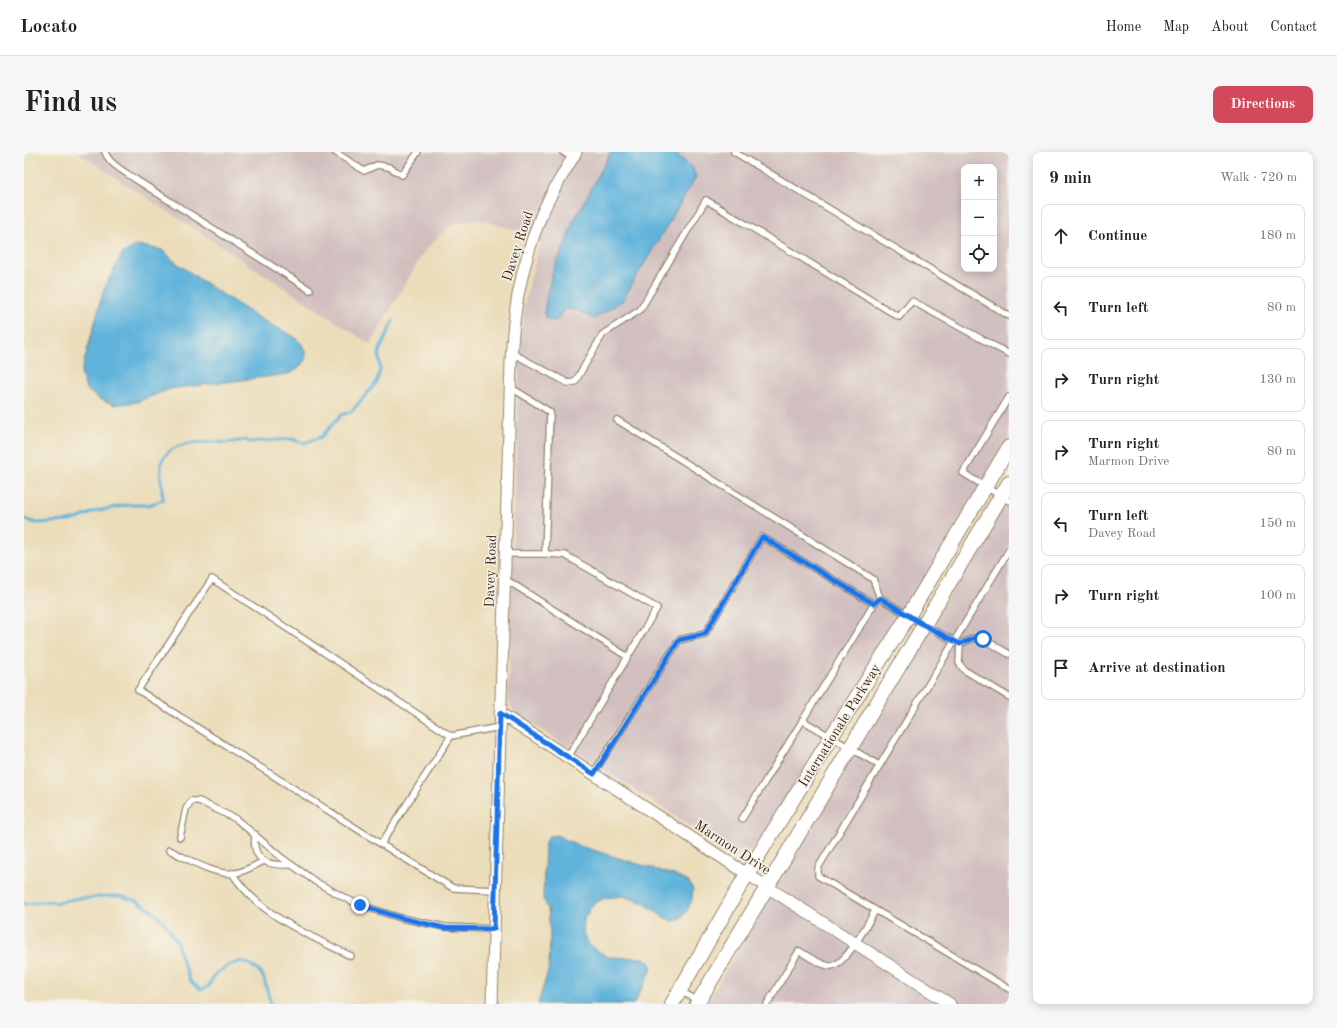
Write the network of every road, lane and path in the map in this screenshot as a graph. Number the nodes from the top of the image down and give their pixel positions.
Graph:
1 (105, 152) edge
2 (335, 152) edge
3 (418, 152) edge
4 (563, 152) edge
5 (734, 152) edge
6 (574, 155) edge
7 (310, 290) dead end
8 (1009, 316) edge
9 (511, 352) junction
10 (1009, 354) edge
11 (510, 387) junction
12 (1009, 397) edge
13 (617, 420) dead end
14 (1009, 447) edge
15 (1009, 483) edge
16 (986, 486) junction
17 (1005, 499) edge
18 (1009, 550) edge
19 (505, 554) junction
20 (545, 554) junction
21 (504, 579) junction
22 (880, 598) junction
23 (874, 604) junction
24 (909, 615) junction
25 (924, 625) junction
26 (954, 641) junction
27 (960, 644) junction
28 (1009, 654) edge
29 (628, 657) junction
30 (1009, 697) edge
31 (500, 713) junction
32 (802, 720) junction
33 (500, 727) junction
34 (451, 736) junction
35 (831, 737) junction
36 (850, 748) junction
37 (568, 757) junction
38 (879, 765) junction
39 (594, 774) junction
40 (742, 819) dead end
41 (255, 834) junction
42 (180, 837) dead end
43 (381, 844) junction
44 (169, 850) dead end
45 (264, 861) junction
46 (292, 865) junction
47 (232, 873) junction
48 (747, 874) junction
49 (767, 887) junction
50 (495, 890) junction
51 (876, 911) junction
52 (494, 929) junction
53 (855, 943) junction
54 (351, 956) dead end
55 (1009, 989) edge
56 (679, 991) junction
57 (700, 1003) edge
58 (492, 1004) edge
59 (672, 1004) edge
60 (767, 1004) edge
61 (950, 1004) edge

1 - 7 lane
2 - 3 lane
4 - 6 lane
5 - 8 lane
6 - 9 street, Davey Road
9 - 10 lane
9 - 11 street, Davey Road
11 - 19 street, Davey Road
11 - 20 lane
12 - 16 lane
13 - 22 lane
14 - 16 street, Internationale Parkway
15 - 17 street, Internationale Parkway
16 - 17 lane
16 - 24 street, Internationale Parkway
17 - 25 street, Internationale Parkway
18 - 26 lane
19 - 20 lane
19 - 21 street, Davey Road
20 - 29 lane
21 - 29 lane
21 - 31 street, Davey Road
22 - 23 lane
22 - 24 lane
23 - 32 lane
23 - 39 lane
24 - 25 lane
24 - 35 street, Internationale Parkway
25 - 26 lane
25 - 36 street, Internationale Parkway
26 - 27 lane
26 - 38 lane
27 - 28 lane
27 - 30 lane
29 - 37 lane
31 - 33 street, Davey Road
31 - 37 street, Marmon Drive
32 - 35 lane
32 - 40 lane
33 - 34 lane
33 - 50 street, Davey Road
34 - 43 lane
34 - 43 lane
35 - 36 lane
35 - 48 street, Internationale Parkway
36 - 38 lane
36 - 49 street, Internationale Parkway
37 - 39 street, Marmon Drive
38 - 51 lane
39 - 48 street, Marmon Drive
41 - 42 lane
41 - 45 lane
41 - 46 lane
43 - 50 lane
44 - 47 lane
45 - 46 lane
45 - 47 lane
46 - 52 lane
47 - 54 lane
48 - 49 street, Marmon Drive
48 - 56 street, Internationale Parkway
49 - 53 street, Marmon Drive
49 - 57 street, Internationale Parkway
50 - 52 street, Davey Road
51 - 53 lane
51 - 55 lane
52 - 58 street, Davey Road
53 - 60 lane
53 - 61 street, Marmon Drive
56 - 57 lane
56 - 59 street, Internationale Parkway

